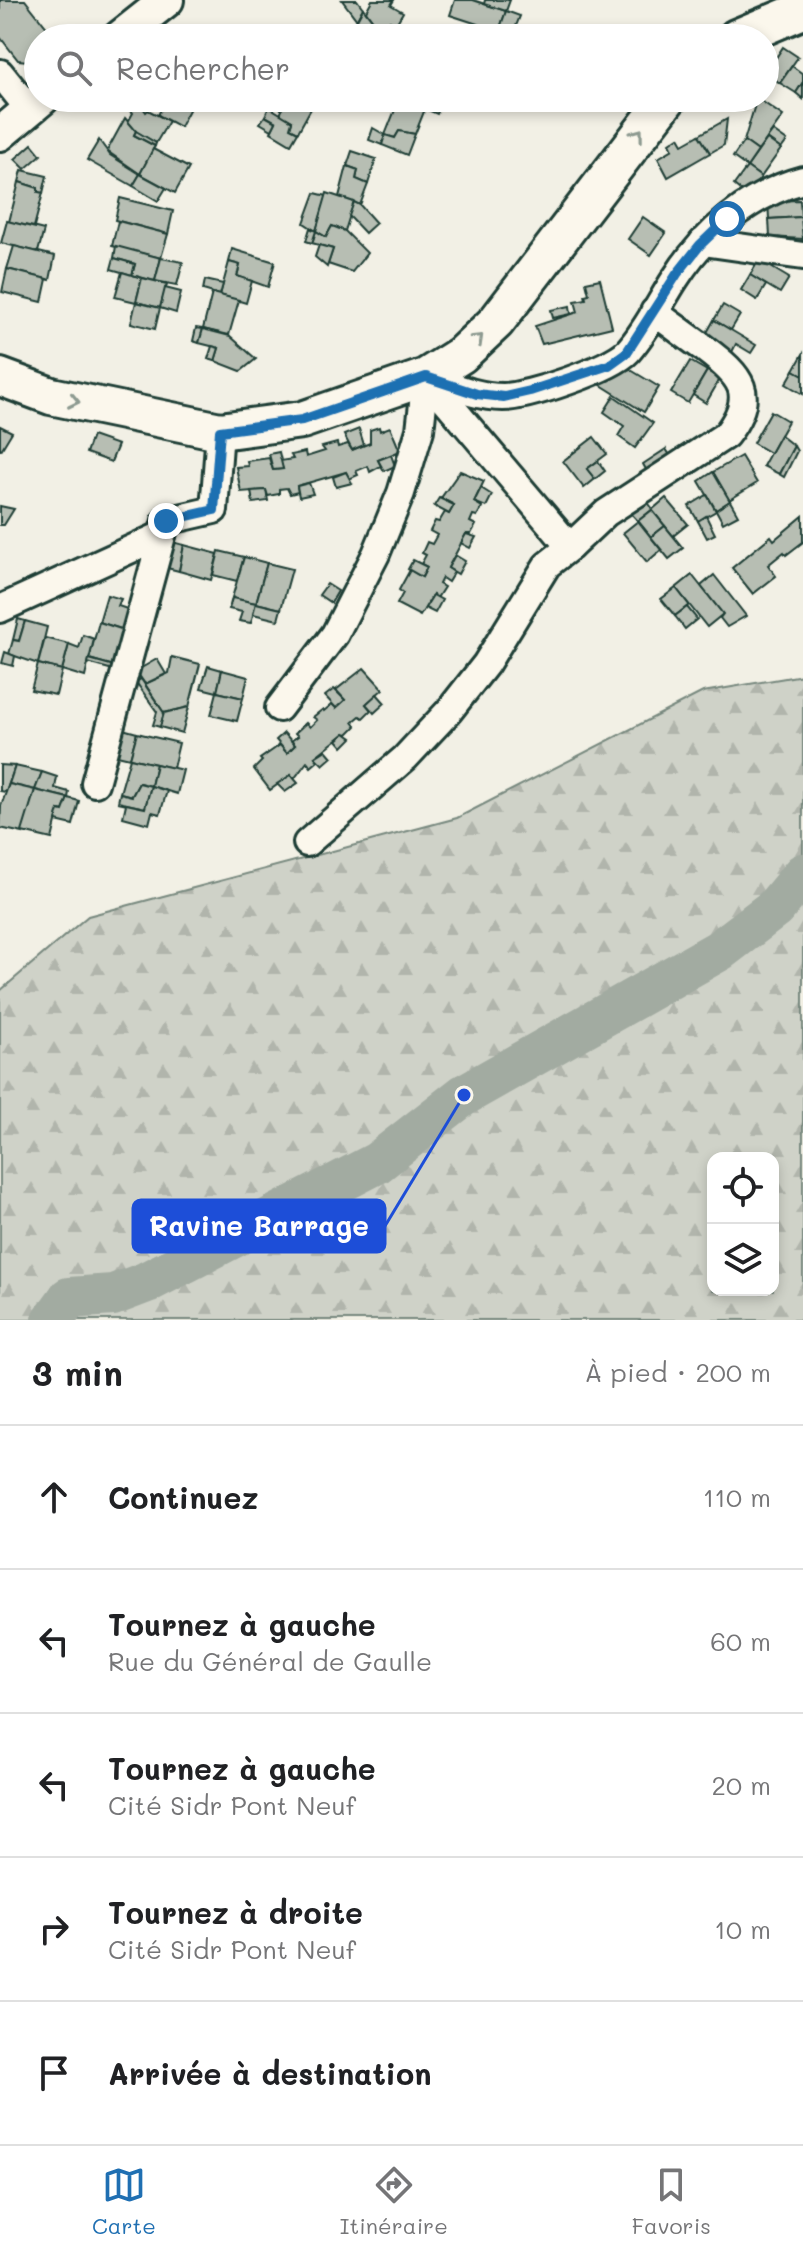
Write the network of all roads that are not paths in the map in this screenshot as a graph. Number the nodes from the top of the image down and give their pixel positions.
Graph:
1 (167, 0) edge
2 (803, 10) edge
3 (137, 24) edge
4 (770, 24) edge
5 (0, 73) edge
6 (24, 94) edge
7 (26, 112) edge
8 (657, 112) edge
9 (0, 134) edge
10 (803, 180) edge
11 (703, 242) junction
12 (803, 256) edge
13 (654, 312) junction
14 (0, 377) edge
15 (426, 377) junction
16 (220, 431) junction
17 (162, 535) junction
18 (570, 547) junction
19 (0, 609) edge
20 (279, 708) dead end
21 (95, 783) dead end
22 (307, 843) dead end

1 - 3 street
2 - 4 main road
5 - 6 street
7 - 9 street
15 -> 8 main road
10 - 11 street
11 - 12 street
11 - 13 street
13 - 15 street
13 - 18 street
14 -> 16 main road
15 - 16 main road
15 - 18 street
15 - 20 street
16 - 17 street
17 - 19 street
17 - 21 street
18 - 22 street

